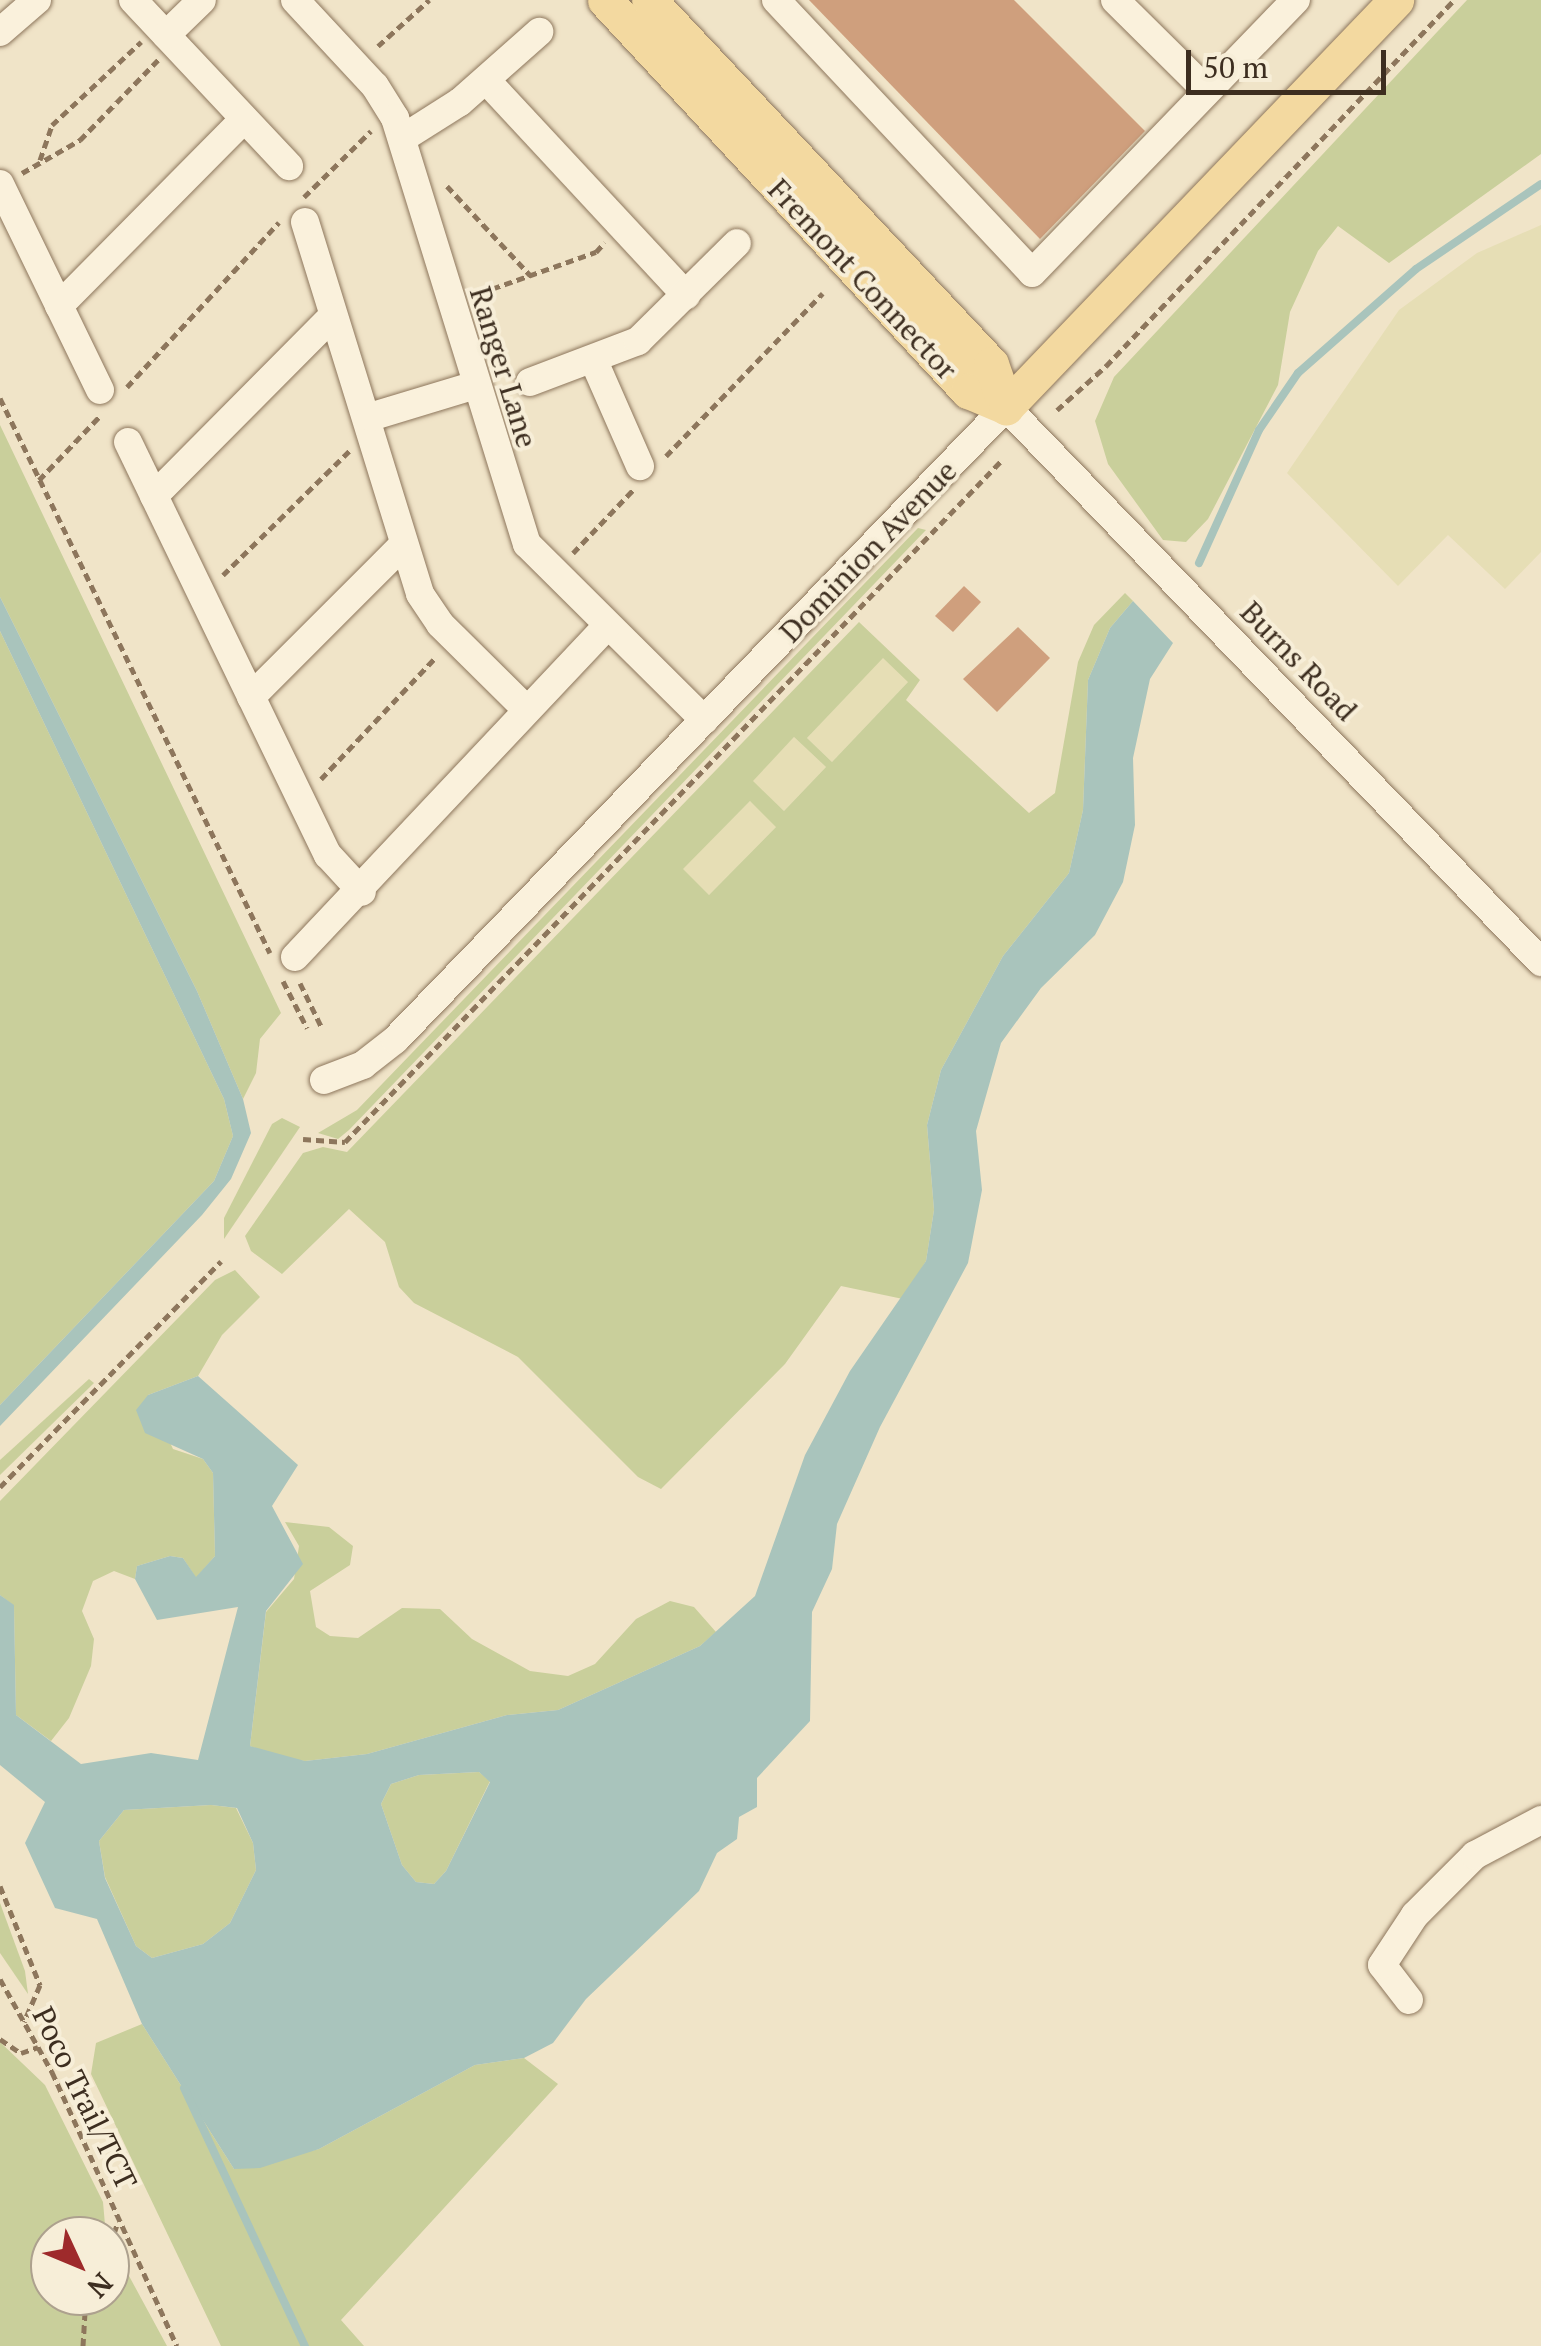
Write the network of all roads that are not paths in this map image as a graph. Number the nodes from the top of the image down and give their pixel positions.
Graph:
1 (37, 0) edge
2 (133, 0) edge
3 (202, 0) edge
4 (295, 0) edge
5 (605, 0) edge
6 (649, 0) edge
7 (776, 0) edge
8 (1115, 0) edge
9 (1296, 0) edge
10 (1396, 0) edge
11 (0, 32) edge
12 (539, 32) dead end
13 (166, 35) junction
14 (486, 80) junction
15 (1207, 91) junction
16 (244, 119) junction
17 (403, 138) junction
18 (289, 166) dead end
19 (0, 184) edge
20 (297, 212) road end
21 (737, 243) dead end
22 (686, 295) junction
23 (59, 306) junction
24 (332, 317) junction
25 (593, 358) junction
26 (530, 382) dead end
27 (474, 385) junction
28 (110, 396) road end
29 (1006, 407) junction
30 (372, 430) junction
31 (128, 442) dead end
32 (643, 474) road end
33 (154, 496) junction
34 (404, 544) junction
35 (606, 627) junction
36 (250, 696) junction
37 (526, 710) junction
38 (704, 720) junction
39 (362, 892) junction
40 (295, 957) dead end
41 (1541, 962) edge
42 (324, 1080) dead end
43 (1541, 1820) edge
44 (1408, 2000) dead end

1 - 11 street
2 - 13 street
3 - 13 street
4 - 17 street, Ranger Lane
5 - 29 main road, Fremont Connector
6 - 29 main road, Fremont Connector
7 - 15 street
8 - 15 street
9 - 15 street
10 - 29 main road, Dominion Avenue
12 - 14 street
13 - 16 street
14 - 17 street
14 - 22 street
16 - 18 street
16 - 23 street
17 - 27 street, Ranger Lane
19 - 23 street
20 - 24 street
21 - 22 street
22 - 25 street
23 - 28 street
24 - 30 street
24 - 33 street
25 - 26 street
25 - 32 street
27 - 30 street
27 - 35 street, Ranger Lane
29 - 38 street, Dominion Avenue
29 - 41 street, Burns Road
30 - 34 street
31 - 33 street
33 - 36 street
34 - 36 street
34 - 37 street
35 - 37 street
35 - 38 street, Ranger Lane
36 - 39 street
37 - 39 street
38 - 42 street, Dominion Avenue
39 - 40 street
43 - 44 street

